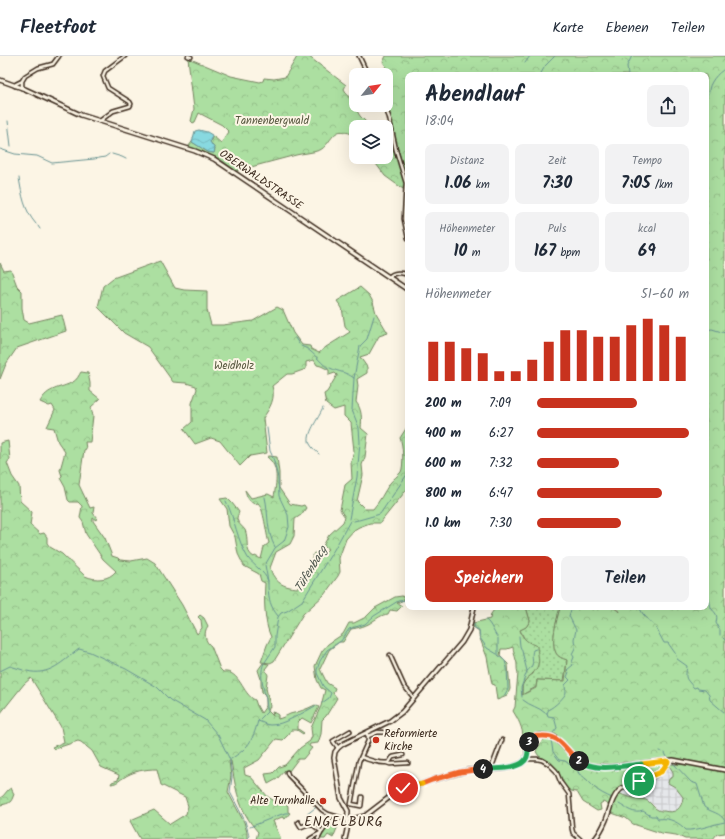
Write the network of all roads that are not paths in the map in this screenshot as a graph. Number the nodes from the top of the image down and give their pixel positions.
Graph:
1 (59, 56) edge
2 (125, 56) edge
3 (359, 56) edge
4 (365, 68) edge
5 (0, 80) edge
6 (22, 81) junction
7 (15, 86) junction
8 (22, 88) junction
9 (387, 112) edge
10 (100, 122) junction
11 (405, 180) edge
12 (405, 196) edge
13 (405, 223) edge
14 (405, 274) edge
15 (388, 277) junction
16 (405, 288) edge
17 (473, 610) edge
18 (390, 655) dead end
19 (414, 698) junction
20 (350, 731) dead end
21 (408, 734) dead end
22 (367, 735) junction
23 (502, 740) dead end
24 (338, 748) junction
25 (403, 755) dead end
26 (361, 756) junction
27 (526, 759) junction
28 (667, 761) junction
29 (387, 762) junction
30 (408, 763) dead end
31 (491, 769) junction
32 (725, 770) edge
33 (287, 772) dead end
34 (362, 797) dead end
35 (331, 815) junction
36 (308, 819) dead end
37 (348, 820) junction
38 (298, 822) dead end
39 (311, 823) junction
40 (322, 832) junction
41 (310, 839) edge
42 (318, 839) edge
43 (345, 839) edge
44 (580, 839) edge
45 (595, 839) edge

1 - 6 street
2 - 10 street
3 - 4 street
5 - 7 street, OBERWALDSTRASSE
6 - 7 street
6 - 8 street
7 - 8 street, OBERWALDSTRASSE
8 - 10 street, OBERWALDSTRASSE
9 - 11 street
10 - 15 street, OBERWALDSTRASSE
12 - 13 street
14 - 15 street
15 - 16 street, OBERWALDSTRASSE
17 - 19 street
18 - 19 street
19 - 22 street
20 - 24 street
21 - 22 street
22 - 24 street
22 - 26 street
23 - 31 street
24 - 37 street
25 - 29 street
26 - 29 street
26 - 34 street
27 - 28 street
27 - 31 street
27 - 44 street
28 - 32 street
28 - 45 street
29 - 30 street
31 - 37 street
33 - 35 street
35 - 37 street
35 - 40 street
36 - 39 street
37 - 43 street
38 - 39 street
39 - 40 street
40 - 41 street
40 - 42 street

